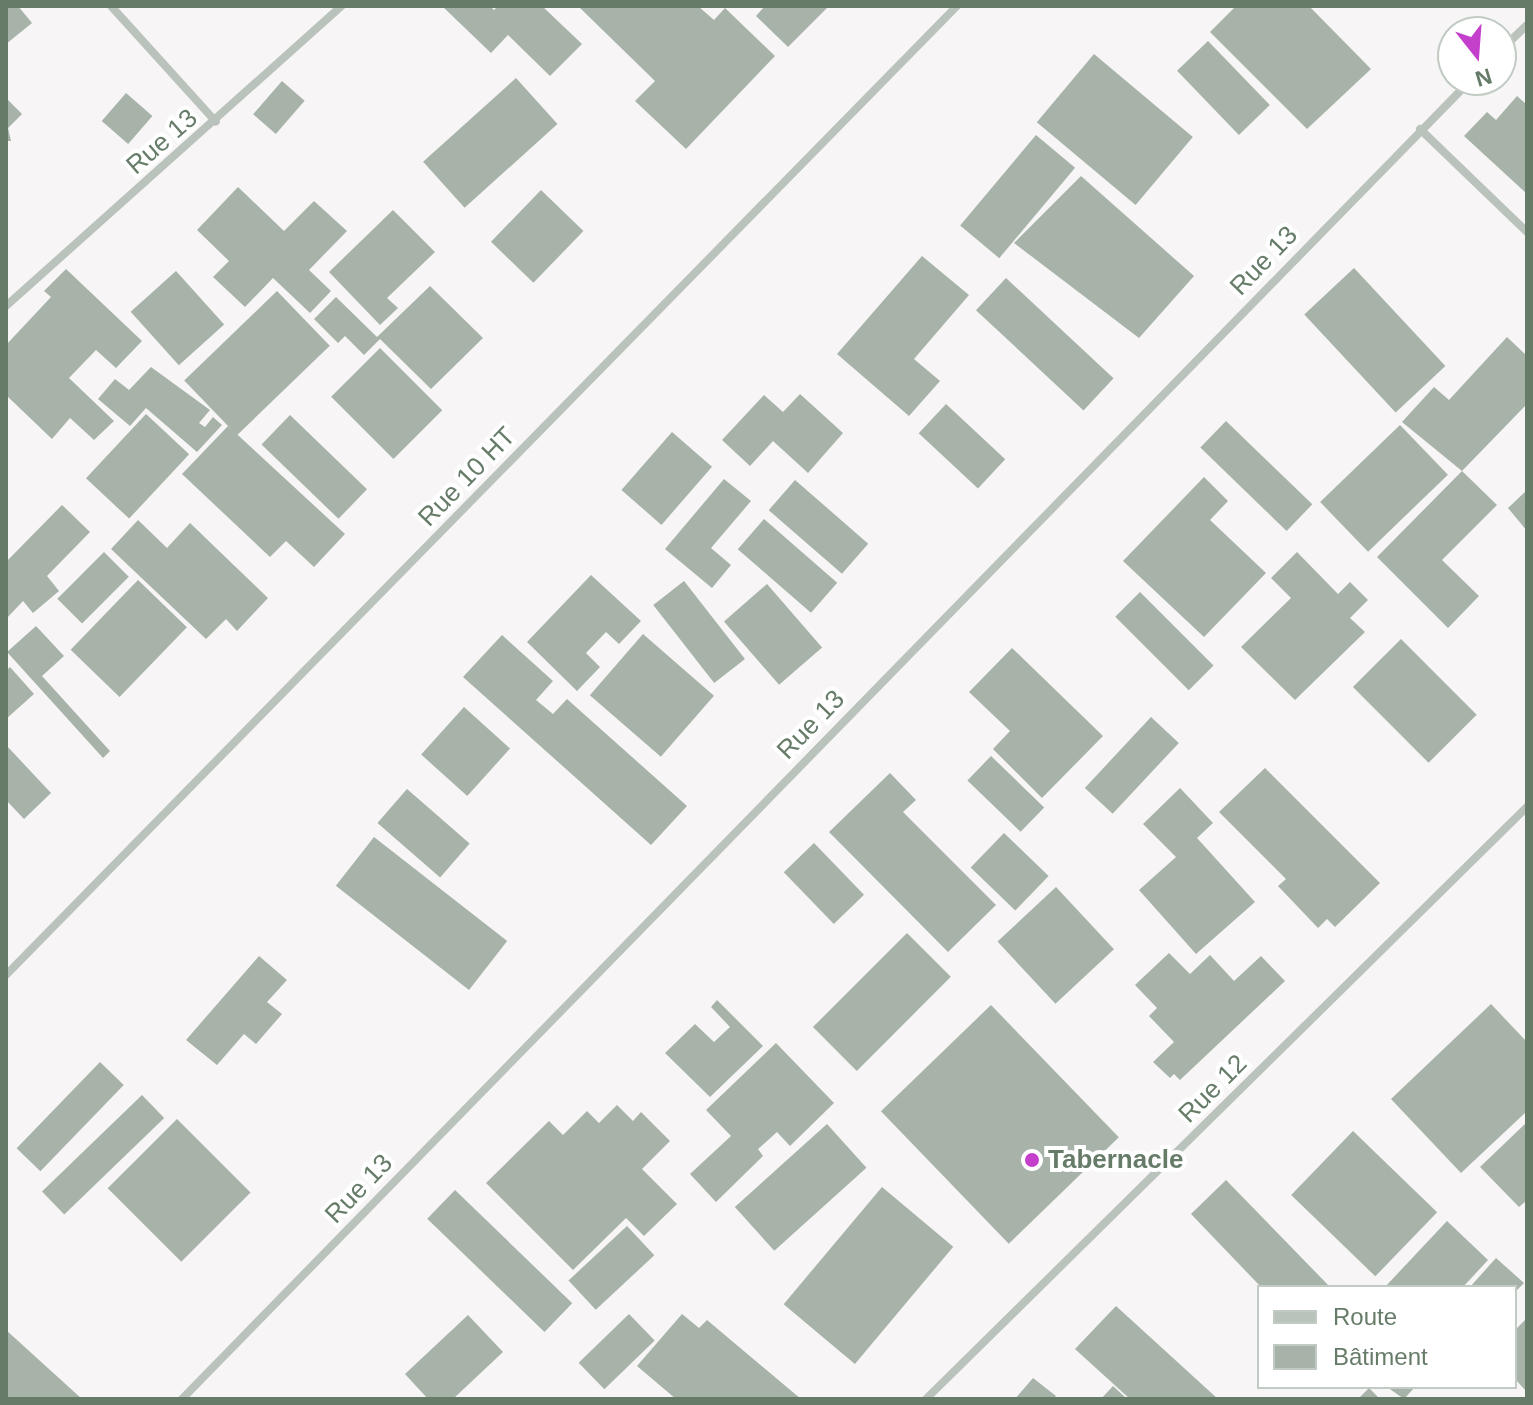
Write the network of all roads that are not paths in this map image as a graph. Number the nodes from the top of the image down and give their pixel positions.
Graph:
1 (111, 6) edge
2 (341, 6) edge
3 (957, 6) edge
4 (1454, 96) edge
5 (216, 122) junction
6 (1420, 129) junction
7 (1527, 232) edge
8 (6, 306) edge
9 (1527, 807) edge
10 (6, 975) edge
11 (182, 1399) edge
12 (926, 1399) edge

1 - 5 street
2 - 5 street, Rue 13
3 - 10 street, Rue 10 HT
4 - 6 street, Rue 13
5 - 8 street, Rue 13
6 - 7 street
6 - 11 street, Rue 13
9 - 12 street, Rue 12

